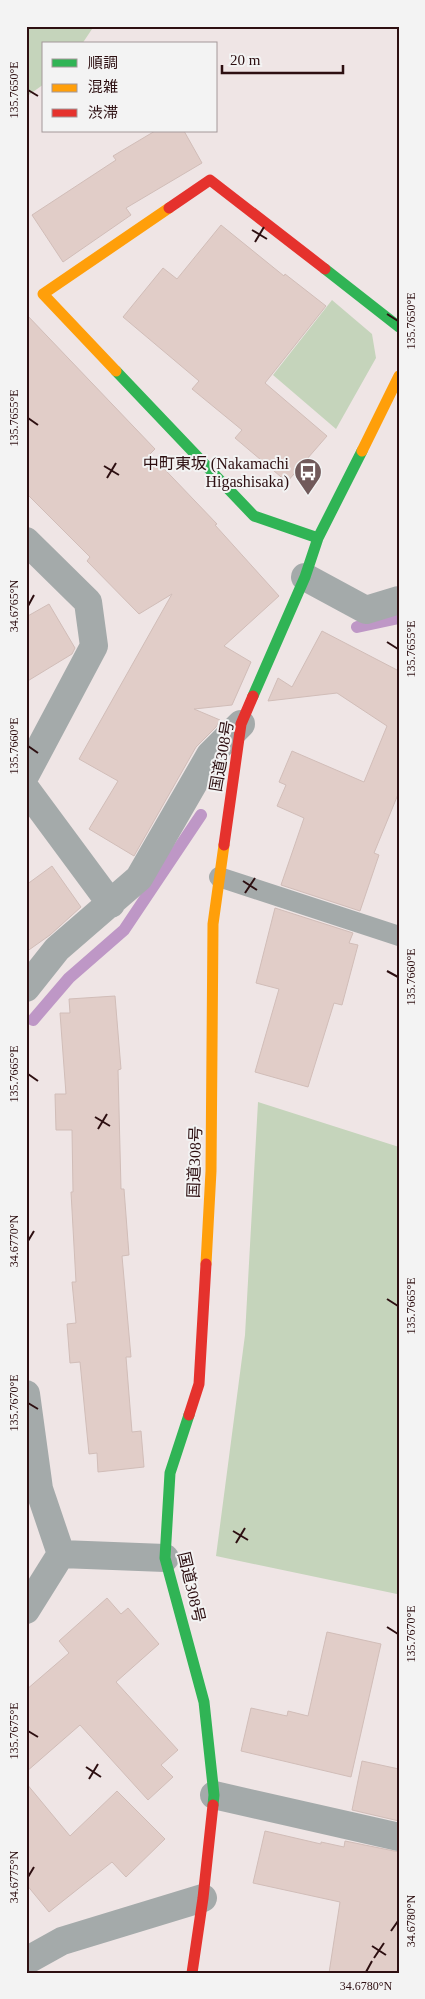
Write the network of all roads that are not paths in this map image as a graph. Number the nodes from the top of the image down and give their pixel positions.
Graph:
1 (399, 327) edge
2 (399, 376) edge
3 (318, 538) junction
4 (26, 541) edge
5 (305, 577) junction
6 (399, 600) edge
7 (241, 724) junction
8 (26, 774) edge
9 (26, 789) edge
10 (219, 877) junction
11 (111, 904) junction
12 (399, 936) edge
13 (26, 988) edge
14 (26, 1394) edge
15 (61, 1554) junction
16 (165, 1558) junction
17 (26, 1610) edge
18 (214, 1795) junction
19 (399, 1837) edge
20 (203, 1898) junction
21 (26, 1961) edge
22 (192, 1973) edge

1 - 3 main road
2 - 3 main road, 国道308号
3 - 5 main road, 国道308号
4 - 8 street
5 - 6 street
5 - 7 main road, 国道308号
7 - 10 main road, 国道308号
7 - 11 street
9 - 11 street
10 - 12 lane
10 - 16 main road, 国道308号
11 - 13 street
14 - 15 street
15 - 16 street
15 - 17 street
16 - 18 main road, 国道308号
18 - 19 street
18 - 20 main road, 国道308号
20 - 21 street
20 - 22 main road, 国道308号

